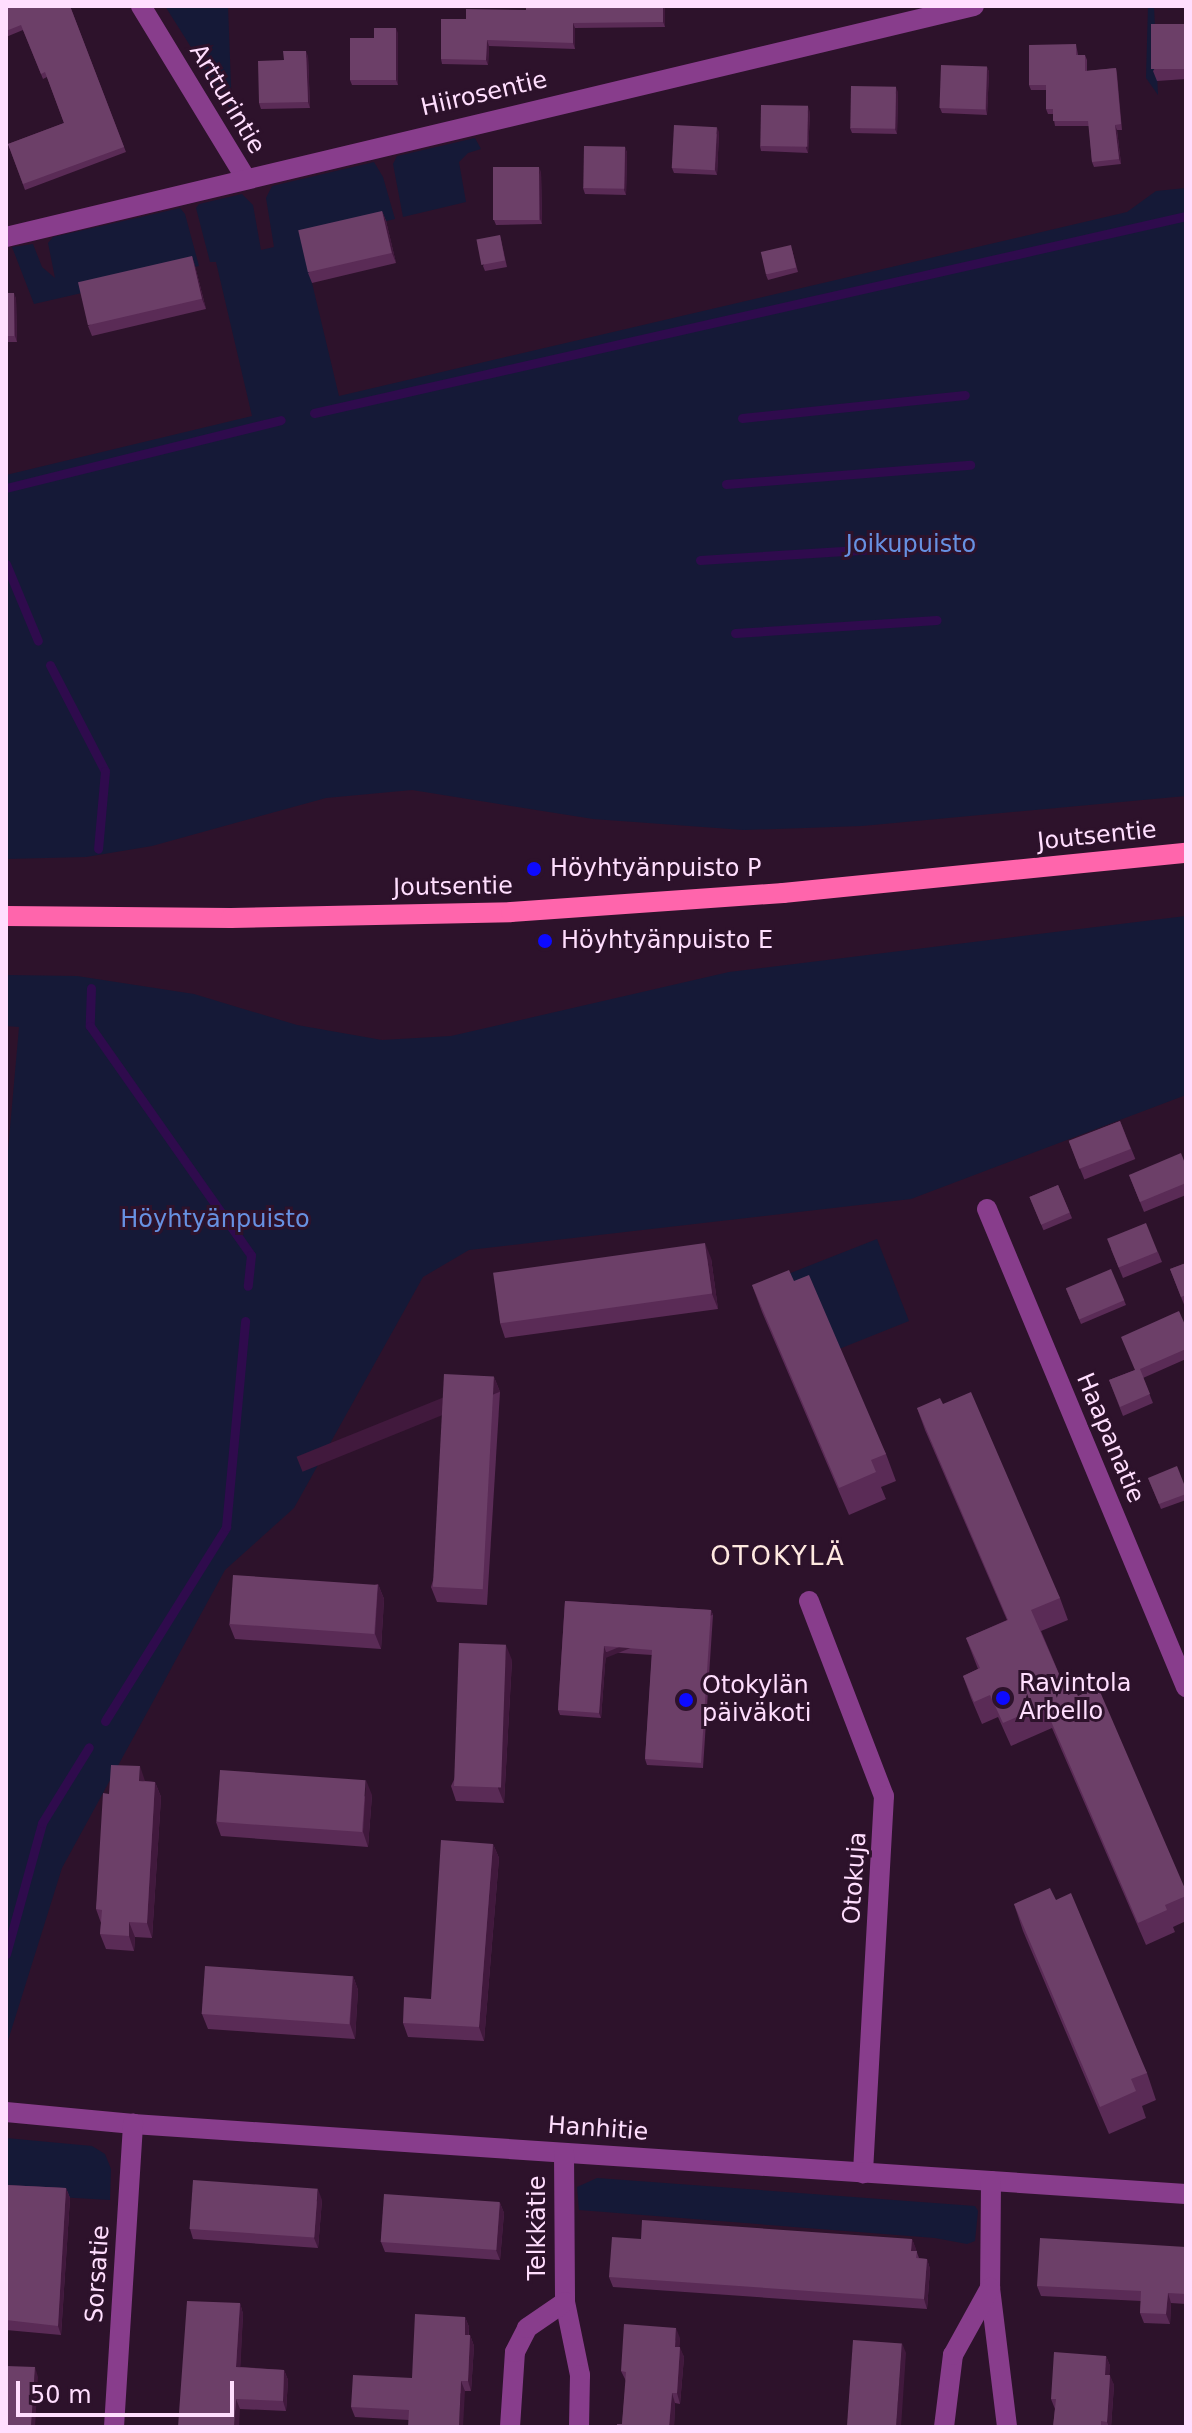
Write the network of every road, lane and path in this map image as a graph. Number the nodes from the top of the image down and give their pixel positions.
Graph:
1 (141, 6) edge
2 (974, 6) edge
3 (245, 177) junction
4 (6, 237) edge
5 (1186, 853) edge
6 (6, 916) edge
7 (987, 1209) dead end
8 (809, 1601) dead end
9 (1186, 1687) edge
10 (6, 2112) edge
11 (133, 2124) junction
12 (564, 2153) junction
13 (863, 2173) junction
14 (991, 2181) junction
15 (1186, 2194) edge
16 (990, 2288) junction
17 (565, 2302) junction
18 (114, 2427) edge
19 (510, 2427) edge
20 (579, 2427) edge
21 (944, 2427) edge
22 (1007, 2427) edge

1 - 3 street, Artturintie
2 - 3 street, Hiirosentie
3 - 4 street, Hiirosentie
5 - 6 main road, Joutsentie
7 - 9 street, Haapanatie
8 - 13 street, Otokuja
10 - 11 street, Hanhitie
11 - 12 street, Hanhitie
11 - 18 street, Sorsatie
12 - 13 street, Hanhitie
12 - 17 street, Telkkätie
13 - 14 street, Hanhitie
14 - 15 street, Hanhitie
14 - 16 street
16 - 21 street
16 - 22 street
17 - 19 street, Telkkätie
17 - 20 street, Telkkätie

